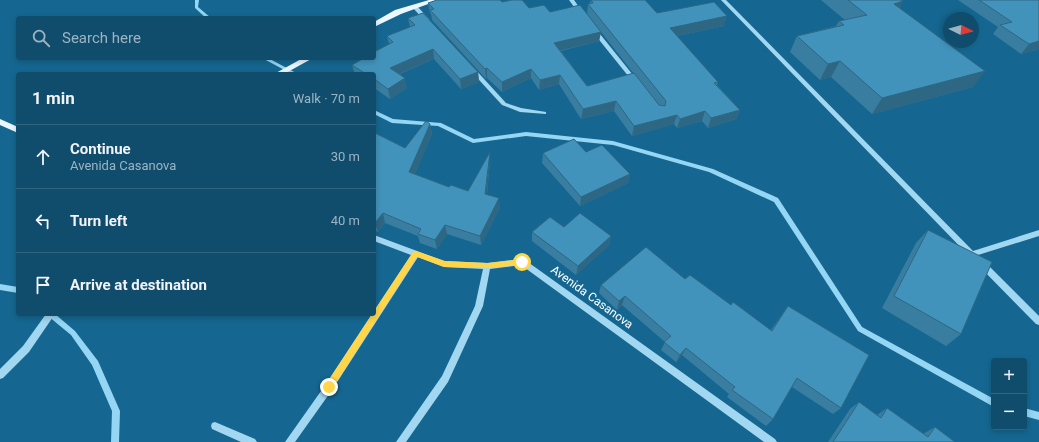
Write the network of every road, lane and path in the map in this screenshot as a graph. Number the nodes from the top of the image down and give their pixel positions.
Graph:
1 (436, 0) edge
2 (571, 0) edge
3 (723, 0) edge
4 (415, 7) junction
5 (585, 18) edge
6 (430, 23) edge
7 (376, 24) edge
8 (590, 24) edge
9 (305, 60) edge
10 (469, 66) edge
11 (282, 72) edge
12 (641, 89) edge
13 (544, 113) dead end
14 (0, 122) edge
15 (16, 129) edge
16 (1039, 233) edge
17 (376, 239) edge
18 (416, 254) junction
19 (972, 254) junction
20 (488, 266) junction
21 (376, 315) edge
22 (50, 316) edge
23 (375, 316) edge
24 (1039, 321) edge
25 (0, 375) edge
26 (215, 426) dead end
27 (252, 442) edge
28 (290, 442) edge
29 (401, 442) edge
30 (772, 442) edge

1 - 4 main road
2 - 5 street
3 - 19 street
4 - 6 street
4 - 7 main road
8 - 12 street
9 - 11 main road
10 - 13 street
14 - 15 main road
16 - 19 street
17 - 18 street, Avenida Casanova
18 - 20 street, Avenida Casanova
18 - 21 street
19 - 24 street
20 - 29 street
20 - 30 street, Avenida Casanova
22 - 25 street
23 - 28 street
26 - 27 street

